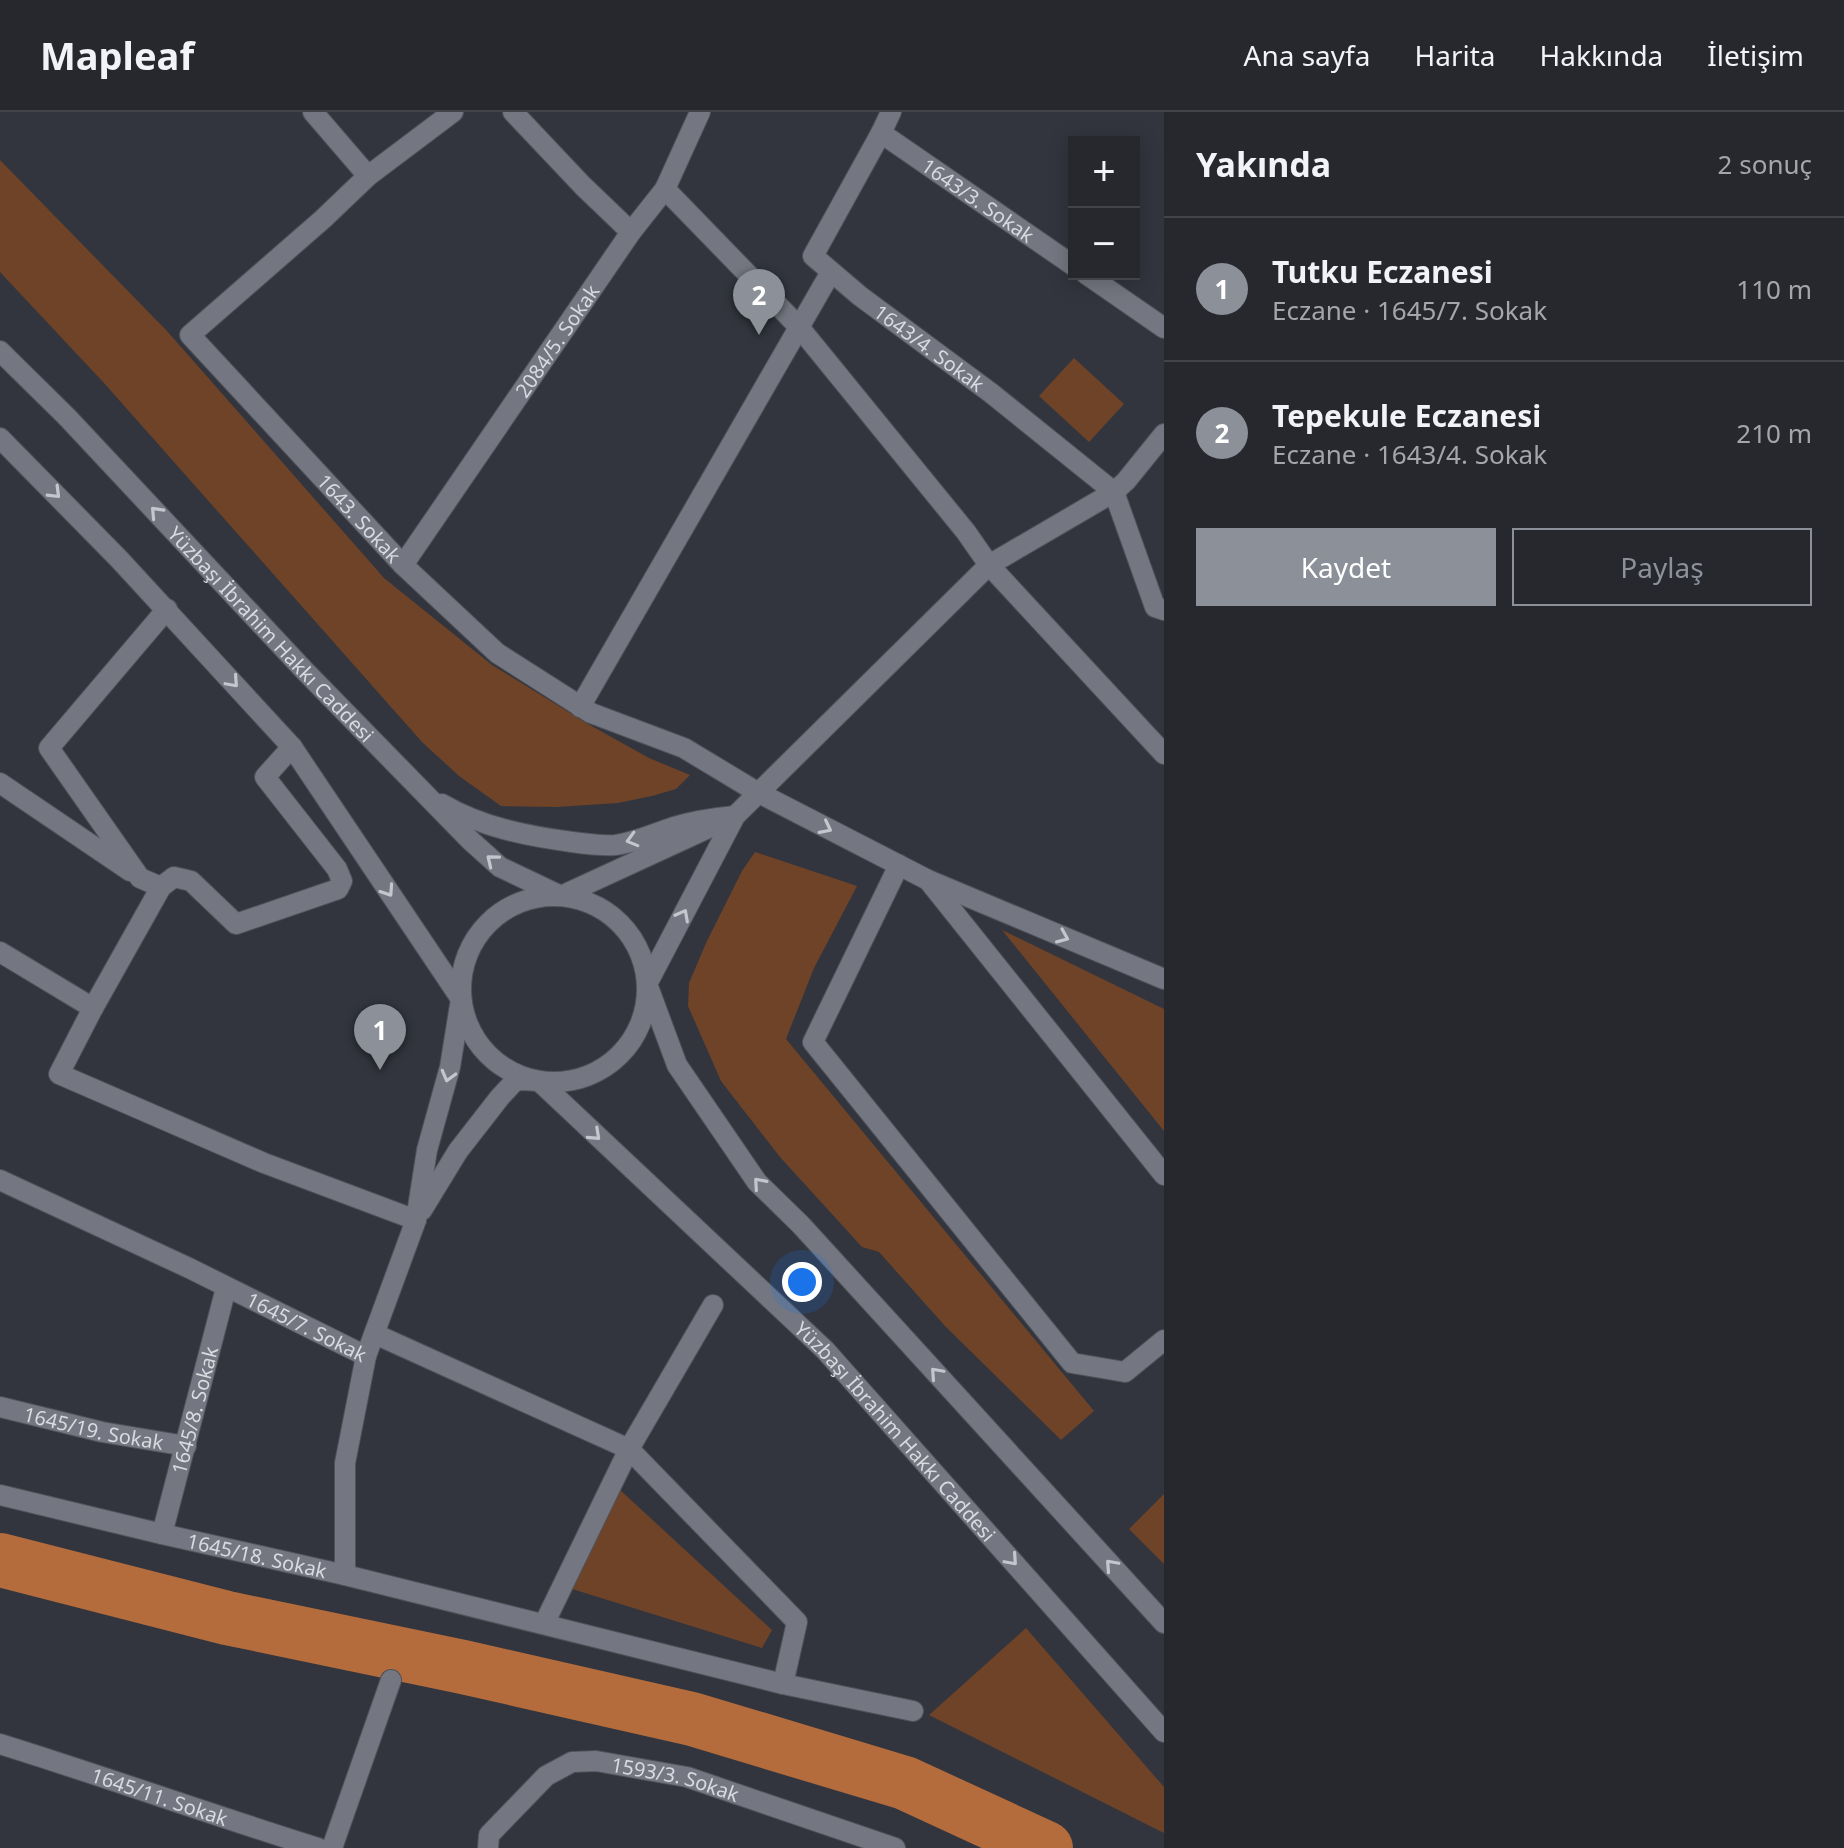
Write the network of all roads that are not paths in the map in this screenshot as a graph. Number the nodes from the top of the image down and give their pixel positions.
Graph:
1 (313, 112) edge
2 (453, 112) edge
3 (513, 112) edge
4 (700, 112) edge
5 (891, 112) edge
6 (881, 133) junction
7 (368, 176) junction
8 (665, 189) junction
9 (631, 232) junction
10 (1068, 262) edge
11 (831, 272) junction
12 (1095, 280) edge
13 (799, 327) junction
14 (1164, 328) edge
15 (0, 351) edge
16 (1164, 434) edge
17 (0, 438) edge
18 (1114, 492) junction
19 (403, 565) junction
20 (989, 565) junction
21 (167, 609) junction
22 (1164, 610) edge
23 (580, 707) junction
24 (1161, 743) edge
25 (292, 747) junction
26 (0, 783) edge
27 (421, 791) junction
28 (757, 792) junction
29 (735, 816) junction
30 (899, 865) junction
31 (140, 878) junction
32 (928, 880) junction
33 (161, 887) junction
34 (561, 896) junction
35 (0, 952) edge
36 (1164, 979) edge
37 (647, 984) junction
38 (461, 999) junction
39 (93, 1008) junction
40 (539, 1081) junction
41 (1164, 1175) edge
42 (0, 1180) edge
43 (416, 1220) junction
44 (226, 1288) junction
45 (713, 1305) dead end
46 (375, 1334) junction
47 (1164, 1340) edge
48 (366, 1356) junction
49 (0, 1407) edge
50 (186, 1446) junction
51 (629, 1449) junction
52 (0, 1495) edge
53 (162, 1534) junction
54 (345, 1575) junction
55 (1164, 1623) edge
56 (544, 1624) junction
57 (391, 1680) dead end
58 (783, 1684) junction
59 (913, 1711) dead end
60 (1164, 1732) edge
61 (0, 1744) edge
62 (318, 1848) edge
63 (332, 1848) edge
64 (488, 1848) edge
65 (895, 1848) edge

1 - 7 street
2 - 7 street
3 - 9 street
4 - 8 street, 2084/5. Sokak
5 - 6 street
6 - 10 street, 1643/3. Sokak
6 - 11 street
7 - 19 street, 1643. Sokak
8 - 9 street, 2084/5. Sokak
8 - 13 street
9 - 19 street, 2084/5. Sokak
11 - 13 street
11 - 18 street, 1643/4. Sokak
12 - 14 street
13 - 20 street
13 - 23 street
27 -> 15 street, Yüzbaşı İbrahim Hakkı Caddesi
16 - 18 street
17 -> 21 street
18 - 20 street
18 - 22 street
19 - 23 street, 1643. Sokak
20 - 24 street
20 - 28 street
21 -> 25 street
21 - 31 street
23 - 28 street, 1643. Sokak
25 - 33 street
25 -> 38 street
26 - 31 street
29 -> 27 street
34 -> 27 street, Yüzbaşı İbrahim Hakkı Caddesi
28 - 29 street
28 -> 30 street, 1643. Sokak
29 - 34 street
37 -> 29 street
30 - 32 street, 1643. Sokak
30 - 47 street
31 - 33 street
32 -> 36 street, 1643. Sokak
32 - 41 street
33 - 39 street
34 - 37 street
34 - 38 street
35 - 39 street
37 - 40 street
55 -> 37 street
38 - 40 street
38 -> 43 street, 1645/7. Sokak
39 - 43 street
40 - 43 street
40 -> 60 street, Yüzbaşı İbrahim Hakkı Caddesi
42 - 44 street, 1645/7. Sokak
43 - 46 street, 1645/7. Sokak
44 - 48 street, 1645/7. Sokak
44 - 50 street, 1645/8. Sokak
45 - 51 street
46 - 48 street, 1645/7. Sokak
46 - 51 street
48 - 54 street, 1645/18. Sokak
49 - 50 street, 1645/19. Sokak
50 - 53 street, 1645/8. Sokak
51 - 56 street
51 - 58 street
52 - 53 street, 1645/18. Sokak
53 - 54 street, 1645/18. Sokak
54 - 56 street
56 - 58 street
57 - 63 street
58 - 59 street
61 - 62 street, 1645/11. Sokak
64 - 65 street, 1593/3. Sokak

